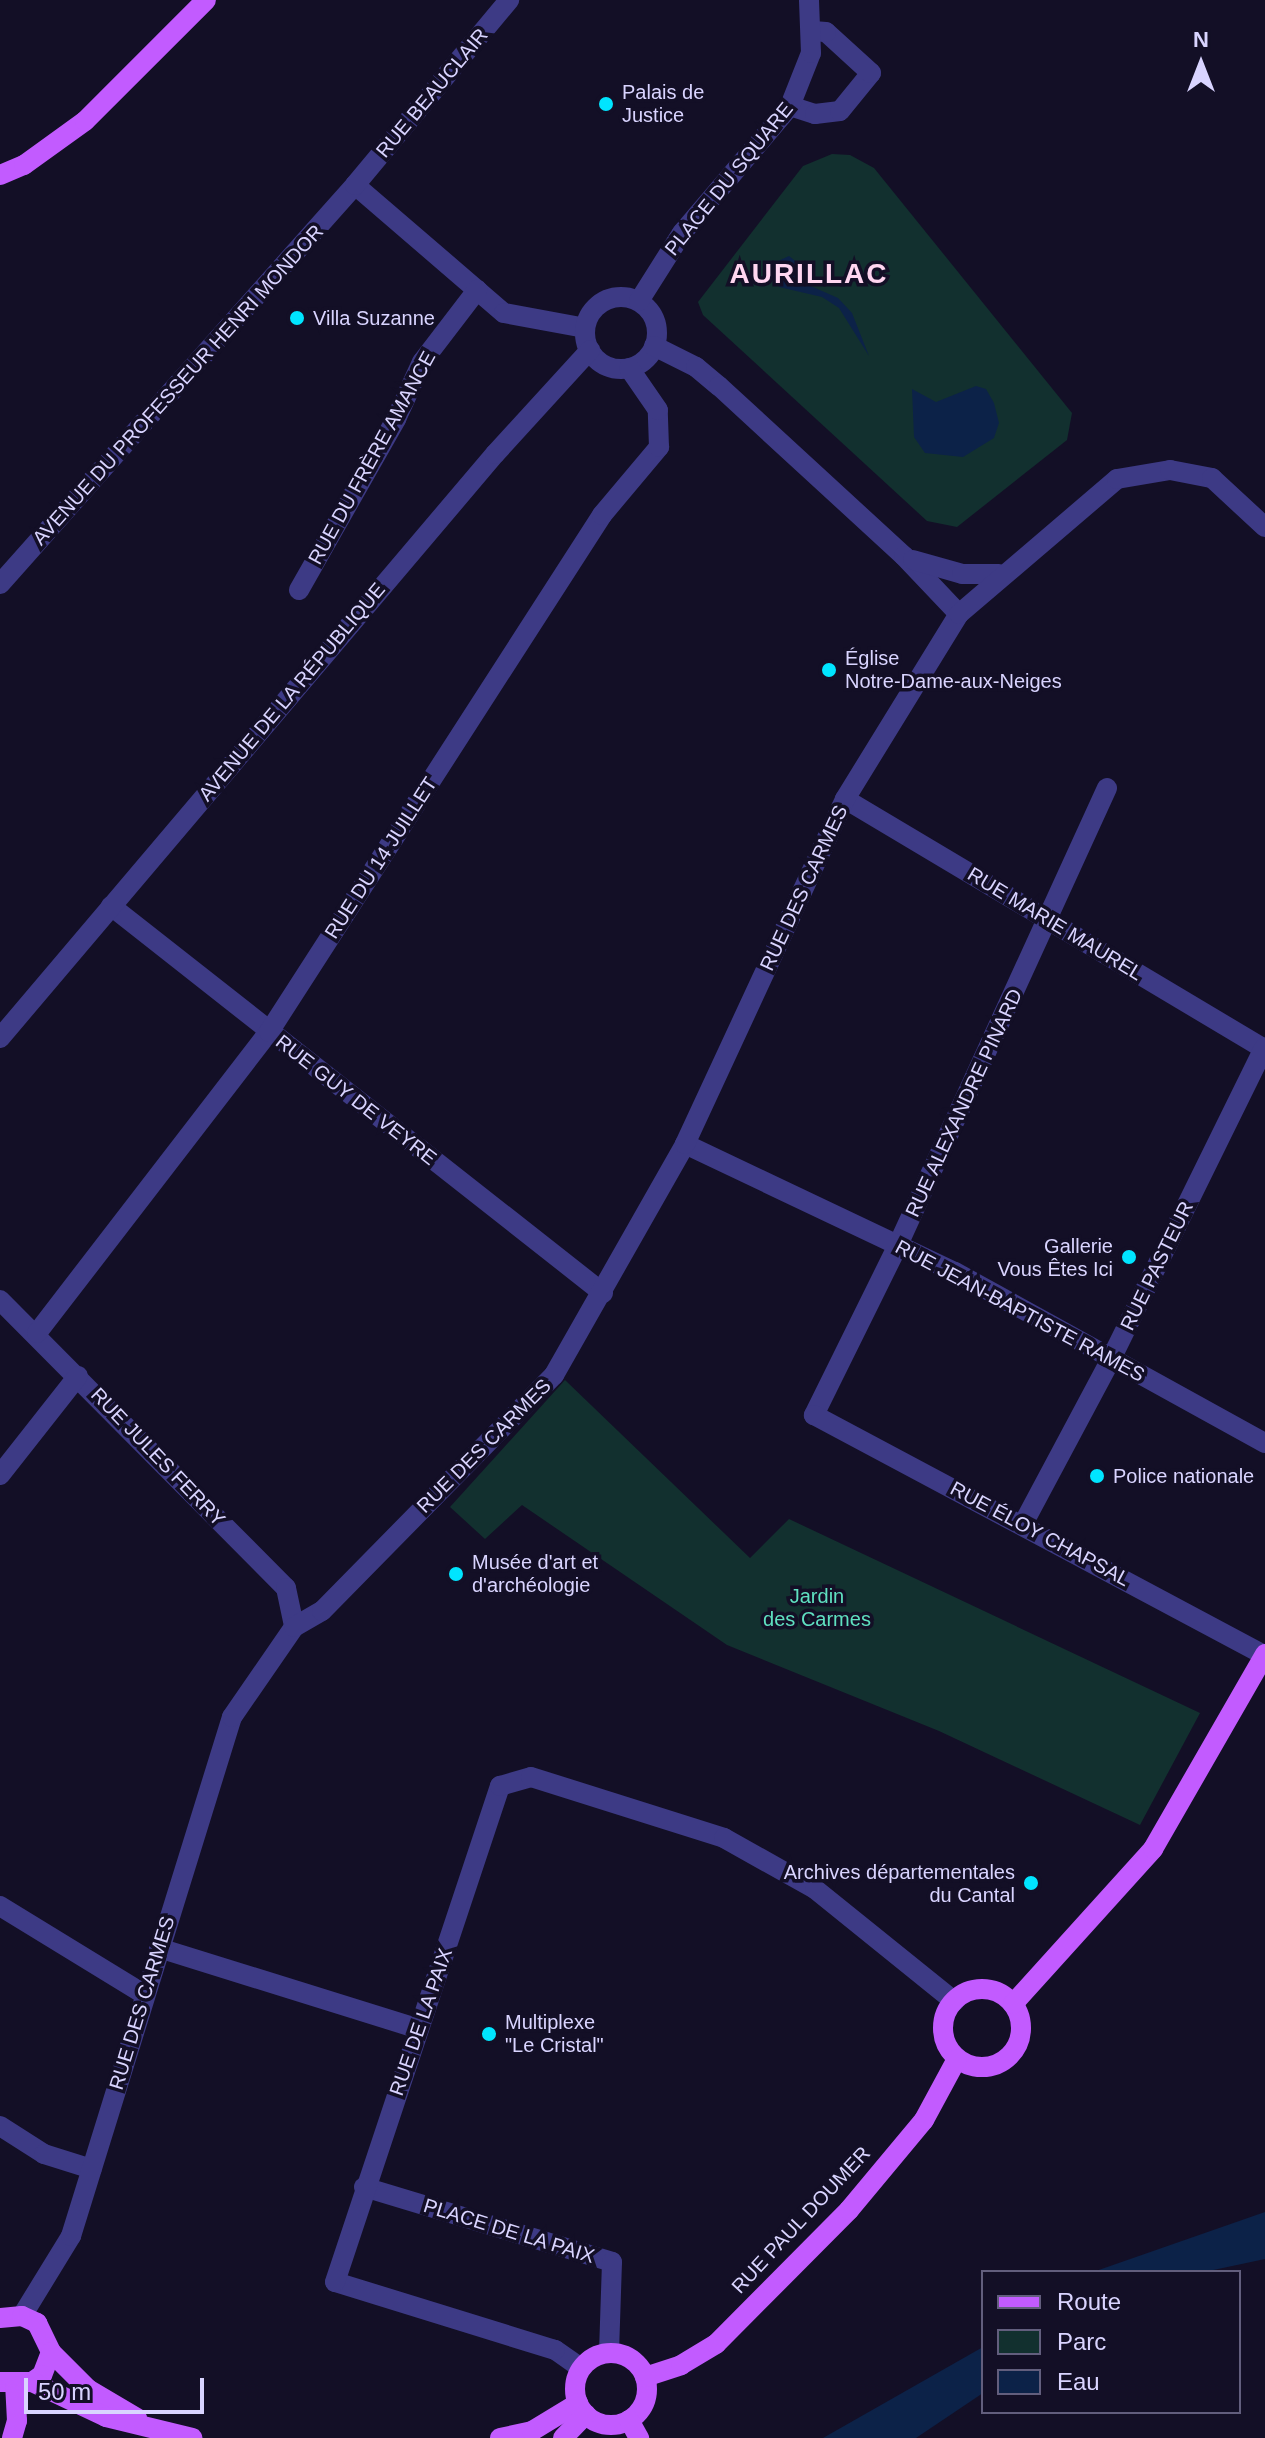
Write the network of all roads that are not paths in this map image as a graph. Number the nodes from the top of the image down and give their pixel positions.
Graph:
1 (206, 0) edge
2 (509, 0) edge
3 (809, 0) edge
4 (813, 31) junction
5 (790, 106) junction
6 (0, 175) edge
7 (355, 185) junction
8 (477, 290) junction
9 (639, 301) junction
10 (585, 328) junction
11 (654, 346) junction
12 (590, 350) junction
13 (629, 368) junction
14 (1265, 527) edge
15 (904, 556) junction
16 (999, 574) junction
17 (0, 584) edge
18 (299, 590) dead end
19 (959, 614) junction
20 (1107, 788) dead end
21 (845, 799) junction
22 (111, 906) junction
23 (1048, 921) junction
24 (269, 1032) junction
25 (0, 1038) edge
26 (1264, 1048) edge
27 (685, 1144) junction
28 (898, 1245) junction
29 (603, 1293) junction
30 (0, 1300) edge
31 (37, 1333) junction
32 (1111, 1359) junction
33 (78, 1376) junction
34 (814, 1415) joint
35 (1265, 1443) edge
36 (0, 1475) edge
37 (1023, 1524) junction
38 (294, 1627) junction
39 (1265, 1654) edge
40 (0, 1906) edge
41 (159, 1948) junction
42 (145, 1995) junction
43 (954, 2001) junction
44 (1013, 2004) junction
45 (419, 2029) junction
46 (957, 2059) junction
47 (0, 2126) edge
48 (92, 2169) junction
49 (364, 2187) junction
50 (22, 2316) junction
51 (0, 2318) edge
52 (51, 2352) junction
53 (609, 2353) junction
54 (581, 2368) junction
55 (645, 2377) junction
56 (16, 2383) edge
57 (582, 2409) junction
58 (147, 2424) junction
59 (634, 2429) edge
60 (12, 2438) edge
61 (192, 2438) edge
62 (500, 2438) edge
63 (563, 2438) edge

1 - 6 main road
2 - 7 street, RUE BEAUCLAIR
3 - 4 street, PLACE DU SQUARE
4 - 5 street, PLACE DU SQUARE
4 - 5 street
5 - 9 street, PLACE DU SQUARE
7 - 8 street
7 - 17 street, AVENUE DU PROFESSEUR HENRI MONDOR
8 - 10 street
8 - 18 street, RUE DU FRÈRE AMANCE
9 - 10 street
9 - 11 street
10 - 12 street
11 - 13 street
11 - 15 street
12 - 13 street
12 - 22 street, AVENUE DE LA RÉPUBLIQUE
13 - 24 street, RUE DU 14 JUILLET
14 - 16 street, RUE DES CARMES
15 - 16 street
15 - 19 street
16 - 19 street, RUE DES CARMES
19 - 21 street, RUE DES CARMES
20 - 23 street, RUE ALEXANDRE PINARD
21 - 23 street, RUE MARIE MAUREL
21 - 27 street, RUE DES CARMES
22 - 24 street, RUE GUY DE VEYRE
22 - 25 street, AVENUE DE LA RÉPUBLIQUE
23 - 26 street, RUE MARIE MAUREL
23 - 28 street, RUE ALEXANDRE PINARD
24 - 29 street, RUE GUY DE VEYRE
24 - 31 street, RUE DU 14 JUILLET
26 - 32 street, RUE PASTEUR
27 - 28 street, RUE JEAN-BAPTISTE RAMES
27 - 29 street, RUE DES CARMES
28 - 32 street, RUE JEAN-BAPTISTE RAMES
28 - 34 street, RUE ALEXANDRE PINARD
29 - 38 street, RUE DES CARMES
30 - 31 street, RUE JULES FERRY
31 - 33 street, RUE JULES FERRY
32 - 35 street, RUE JEAN-BAPTISTE RAMES
32 - 37 street, RUE PASTEUR
33 - 36 street
33 - 38 street, RUE JULES FERRY
34 - 37 street, RUE ÉLOY CHAPSAL
37 - 39 street, RUE ÉLOY CHAPSAL
38 - 41 street, RUE DES CARMES
39 - 44 main road
40 - 42 street
41 - 42 street, RUE DES CARMES
41 - 45 street
42 - 48 street, RUE DES CARMES
43 - 44 main road
43 - 45 street, RUE DE LA PAIX
43 - 46 main road
44 - 46 main road
45 - 49 street, RUE DE LA PAIX
46 - 55 main road, RUE PAUL DOUMER
47 - 48 street
48 - 50 street, RUE DES CARMES
49 - 53 street, PLACE DE LA PAIX
49 - 54 street, RUE DE LA PAIX
50 - 51 main road
50 - 52 main road
52 - 56 main road
52 - 58 main road
53 - 54 main road
53 - 55 main road
54 - 57 main road
55 - 59 main road
56 - 58 main road
56 - 60 main road
57 - 59 main road
57 - 62 main road
57 - 63 main road
58 - 61 main road

